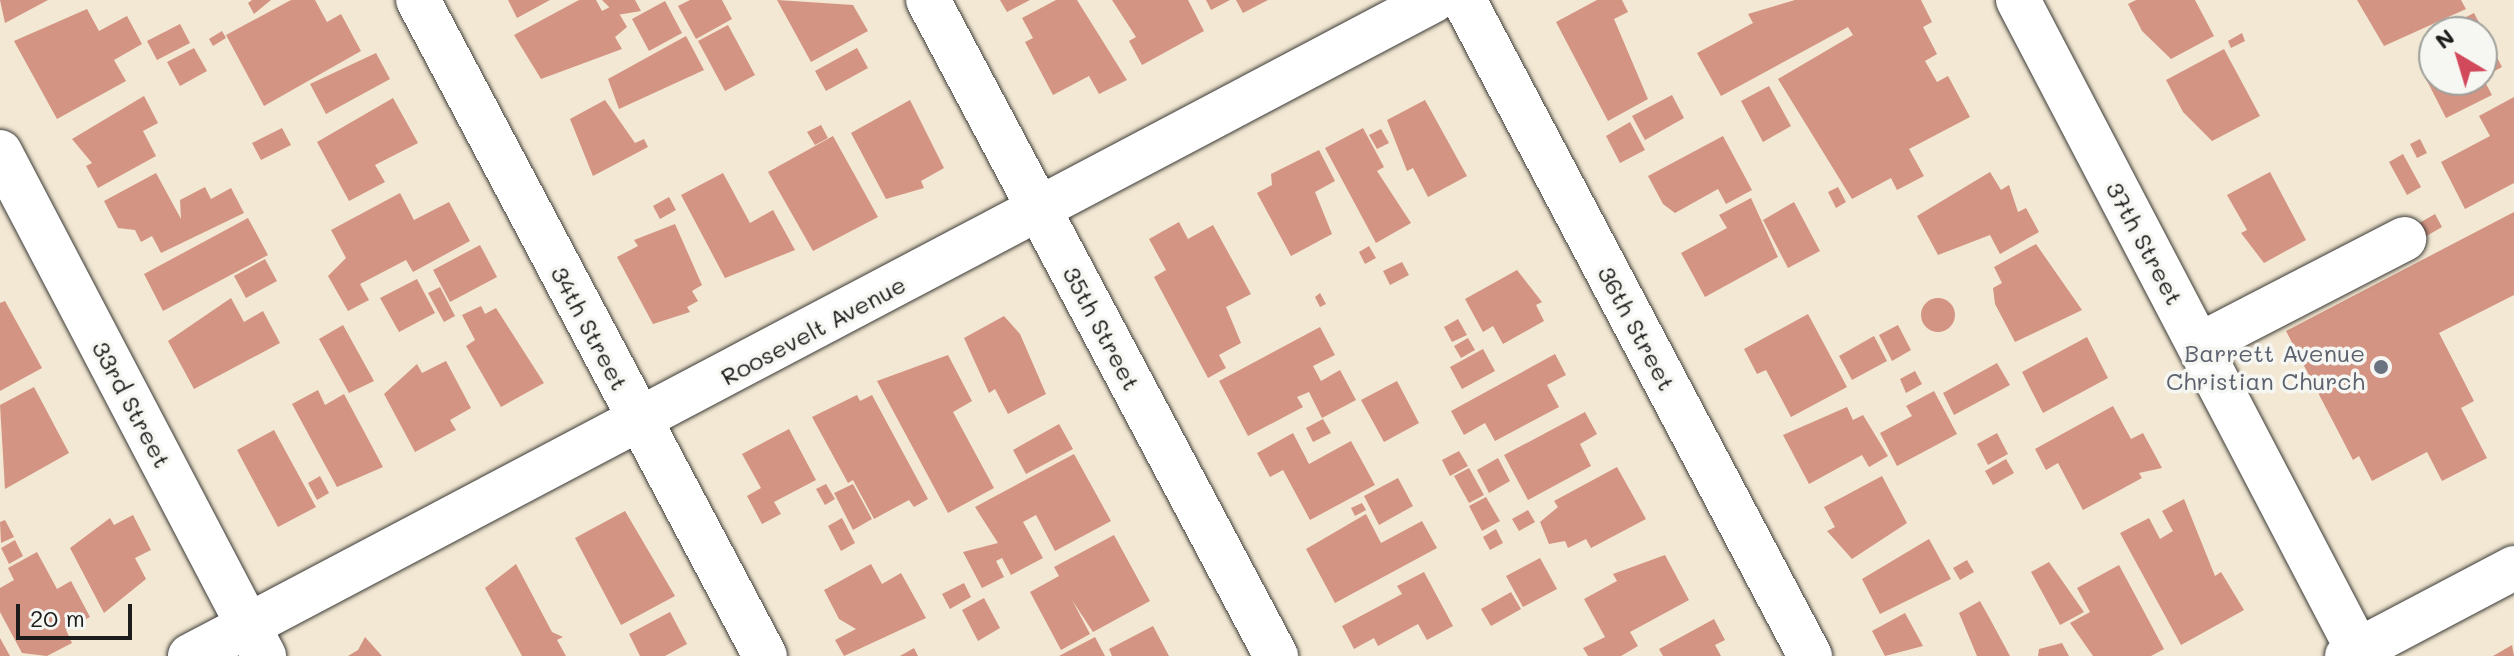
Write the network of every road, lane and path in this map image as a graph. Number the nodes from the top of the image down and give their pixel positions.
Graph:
1 (418, 0) edge
2 (928, 0) edge
3 (1434, 0) edge
4 (1464, 0) edge
5 (2018, 0) edge
6 (0, 152) edge
7 (1039, 210) junction
8 (2404, 239) dead end
9 (2199, 345) junction
10 (640, 422) junction
11 (2514, 568) edge
12 (256, 640) edge
13 (2355, 654) edge
14 (190, 656) edge
15 (765, 656) edge
16 (1276, 656) edge
17 (1810, 656) edge

1 - 10 street, 34th Street
2 - 7 street, 35th Street
3 - 7 street, Roosevelt Avenue
4 - 17 street, 36th Street
5 - 9 street, 37th Street
6 - 12 street, 33rd Street
7 - 10 street, Roosevelt Avenue
7 - 16 street, 35th Street
8 - 9 street
9 - 13 street, 37th Street
10 - 12 street, Roosevelt Avenue
10 - 15 street, 34th Street
11 - 13 street
12 - 14 street, Roosevelt Avenue

